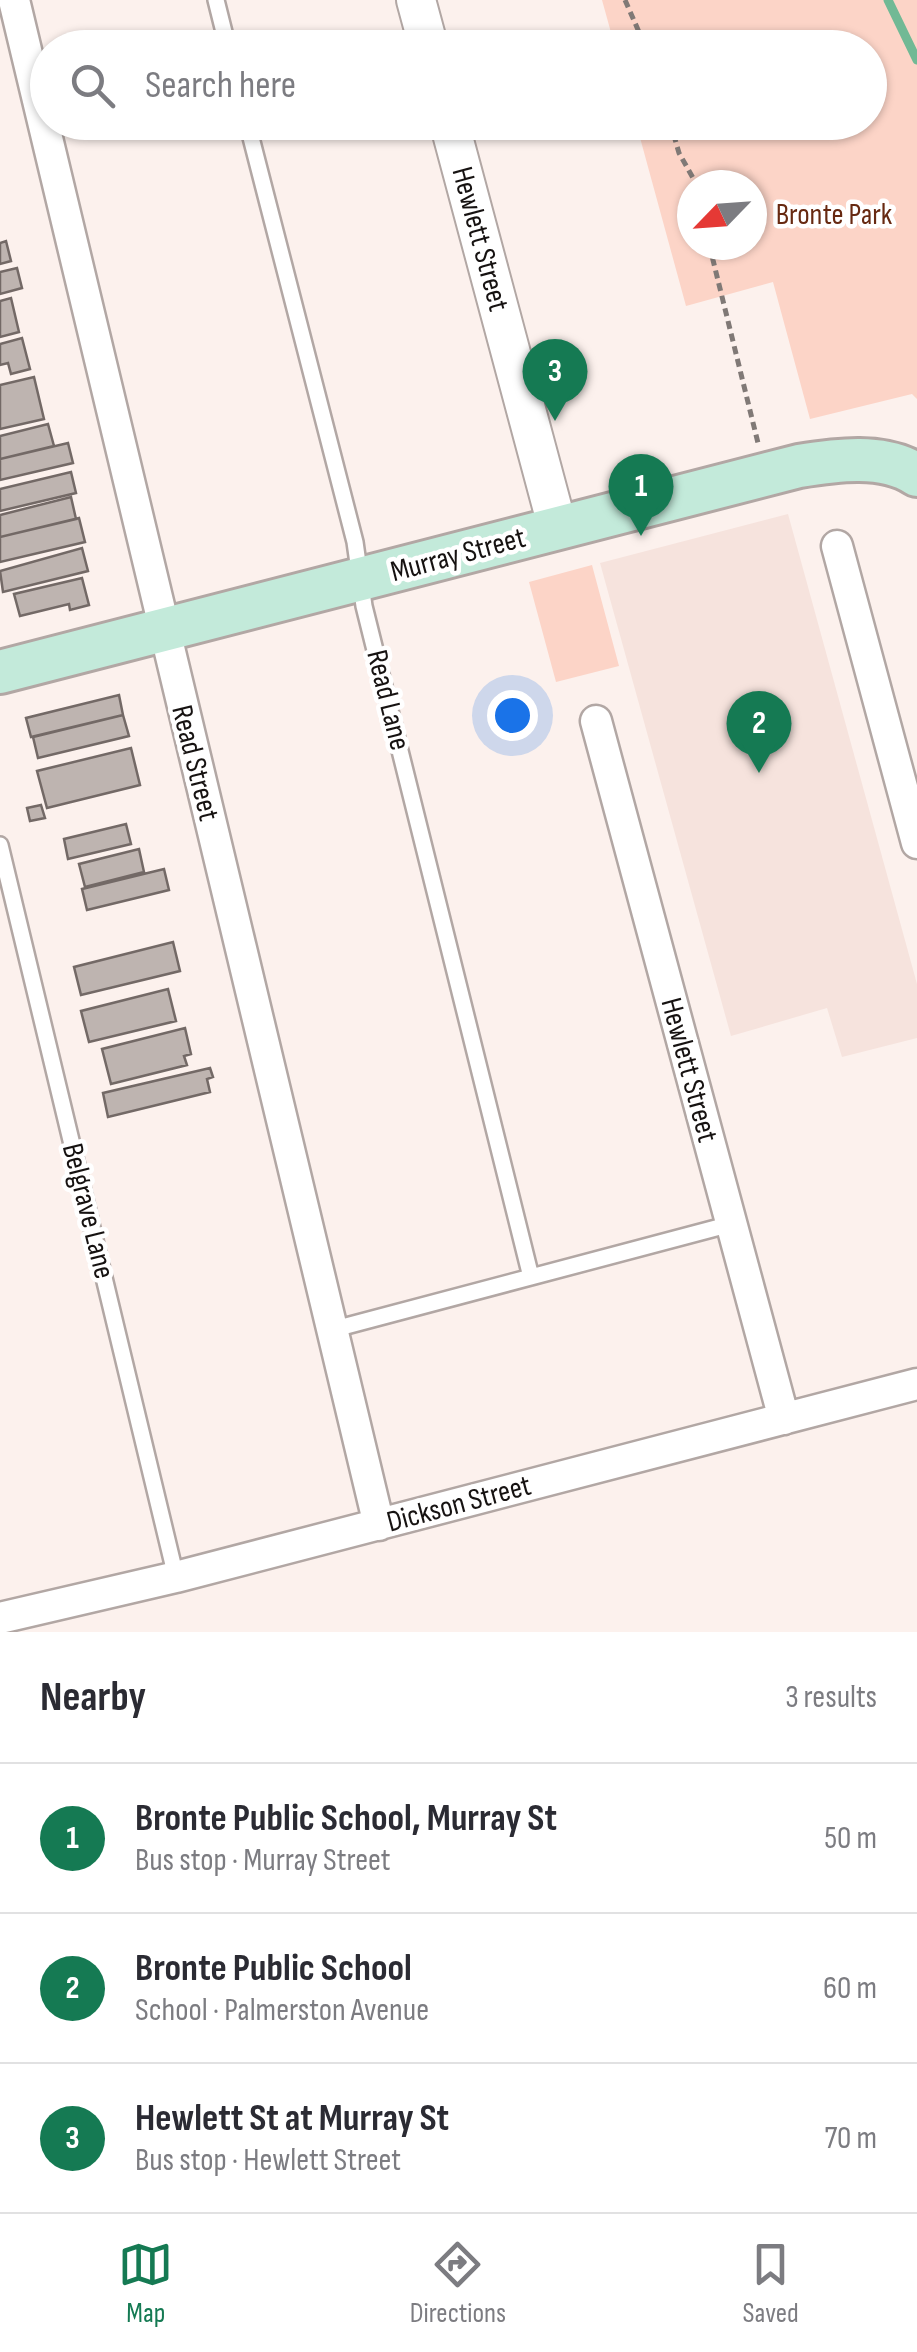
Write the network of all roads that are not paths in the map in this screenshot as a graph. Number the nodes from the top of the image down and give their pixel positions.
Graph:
1 (14, 0) edge
2 (216, 0) edge
3 (416, 0) edge
4 (224, 30) edge
5 (424, 30) edge
6 (30, 68) edge
7 (47, 140) edge
8 (252, 140) edge
9 (454, 140) edge
10 (917, 475) edge
11 (558, 529) junction
12 (838, 546) dead end
13 (361, 580) junction
14 (163, 632) junction
15 (0, 672) edge
16 (596, 722) dead end
17 (917, 843) edge
18 (0, 845) edge
19 (730, 1224) junction
20 (531, 1277) junction
21 (332, 1330) junction
22 (917, 1384) edge
23 (784, 1419) junction
24 (378, 1525) junction
25 (176, 1577) junction
26 (0, 1618) edge
27 (61, 1619) edge

1 - 6 street, Read Street
2 - 4 lane
3 - 5 street
7 - 14 street, Read Street
8 - 13 lane, Read Lane
9 - 11 street, Hewlett Street
10 - 11 main road, Murray Street
11 - 13 main road, Murray Street
12 - 17 street
13 - 14 main road, Murray Street
13 - 20 lane, Read Lane
14 - 15 main road, Murray Street
14 - 21 street, Read Street
16 - 19 street, Hewlett Street
18 - 25 lane, Belgrave Lane
19 - 20 lane
19 - 23 street, Hewlett Street
20 - 21 lane
21 - 24 street, Read Street
22 - 23 street, Dickson Street
23 - 24 street, Dickson Street
24 - 25 street, Dickson Street
25 - 27 street, Dickson Street
26 - 27 street, Dickson Street

